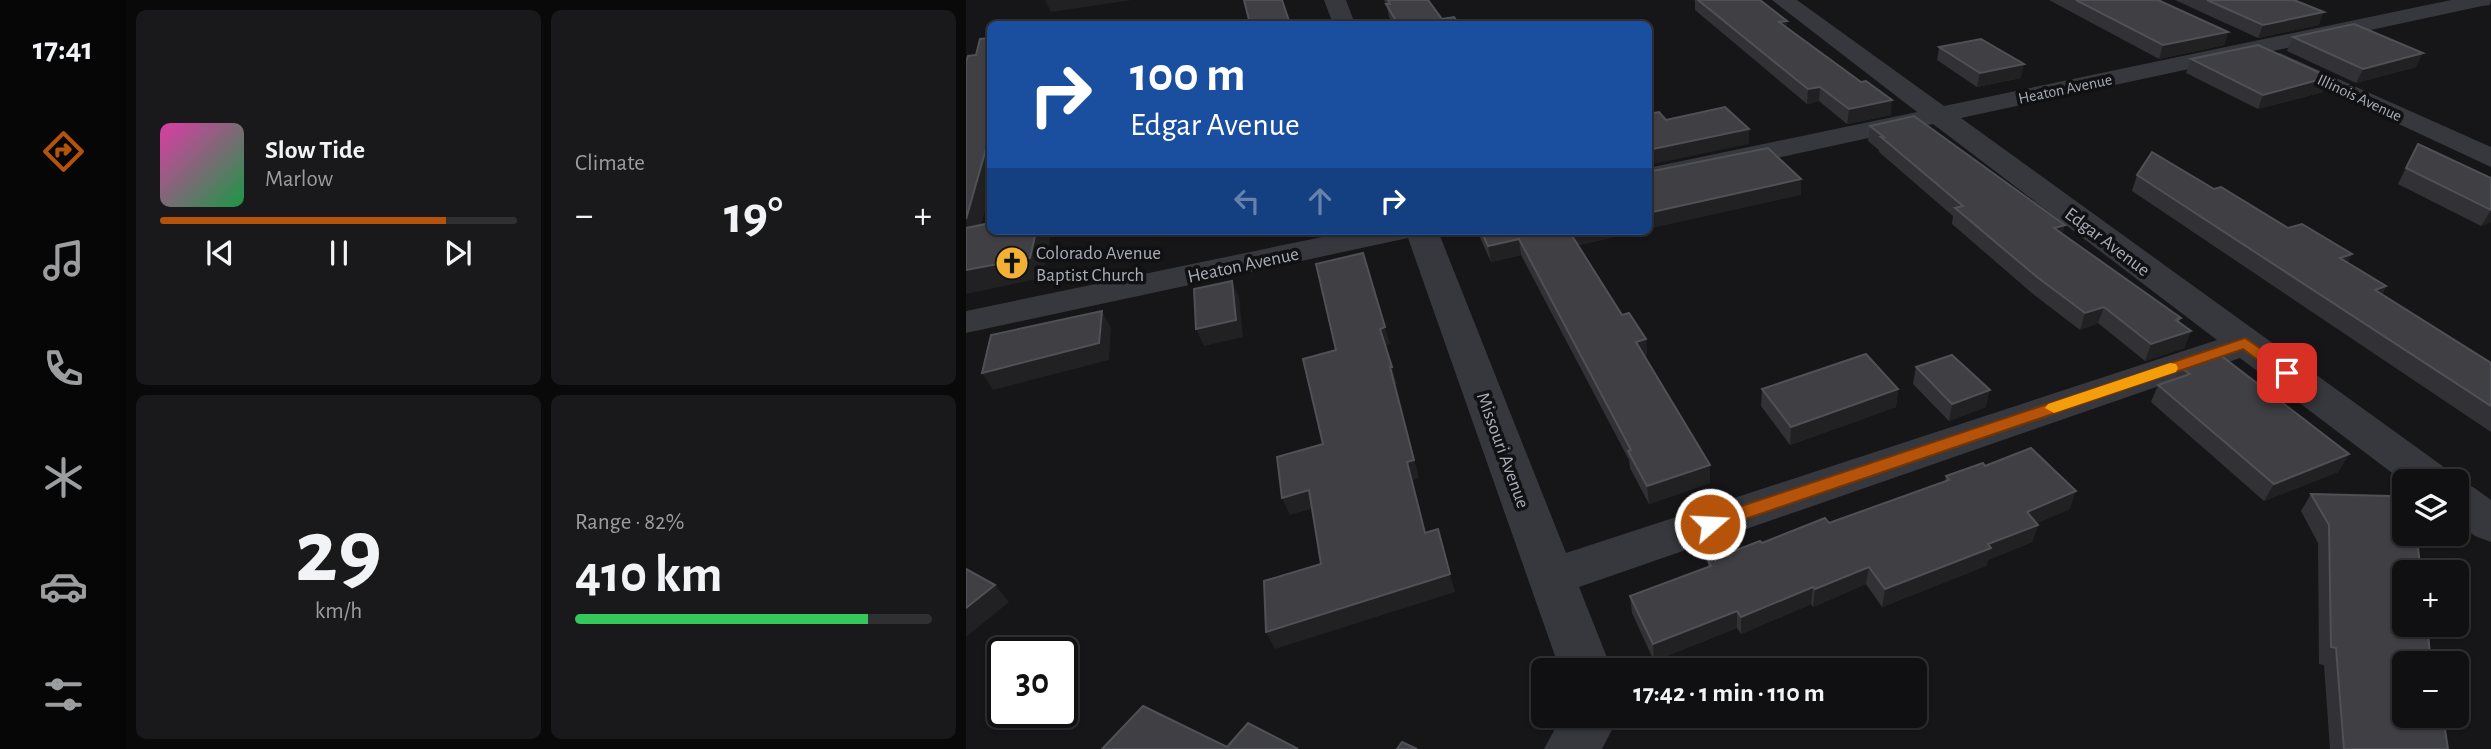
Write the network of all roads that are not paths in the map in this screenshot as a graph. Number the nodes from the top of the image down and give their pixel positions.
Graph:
1 (1335, 0) edge
2 (1783, 0) edge
3 (2482, 0) edge
4 (1343, 21) edge
5 (2221, 32) edge
6 (2255, 48) junction
7 (1939, 115) junction
8 (2491, 158) edge
9 (1652, 176) edge
10 (1378, 235) edge
11 (1424, 235) edge
12 (966, 322) edge
13 (2245, 343) junction
14 (2417, 469) edge
15 (1552, 577) junction
16 (1582, 658) edge
17 (1585, 728) edge
18 (1572, 749) edge

1 - 4 street
2 - 7 street, Edgar Avenue
3 - 6 street, Heaton Avenue
5 - 6 street, Illinois Avenue
6 - 7 street, Heaton Avenue
6 - 8 street, Illinois Avenue
7 - 9 street, Heaton Avenue
7 - 13 street, Edgar Avenue
10 - 12 street, Heaton Avenue
11 - 15 street, Missouri Avenue
13 - 14 street, Edgar Avenue
13 - 15 street
15 - 16 street, Missouri Avenue
17 - 18 street

